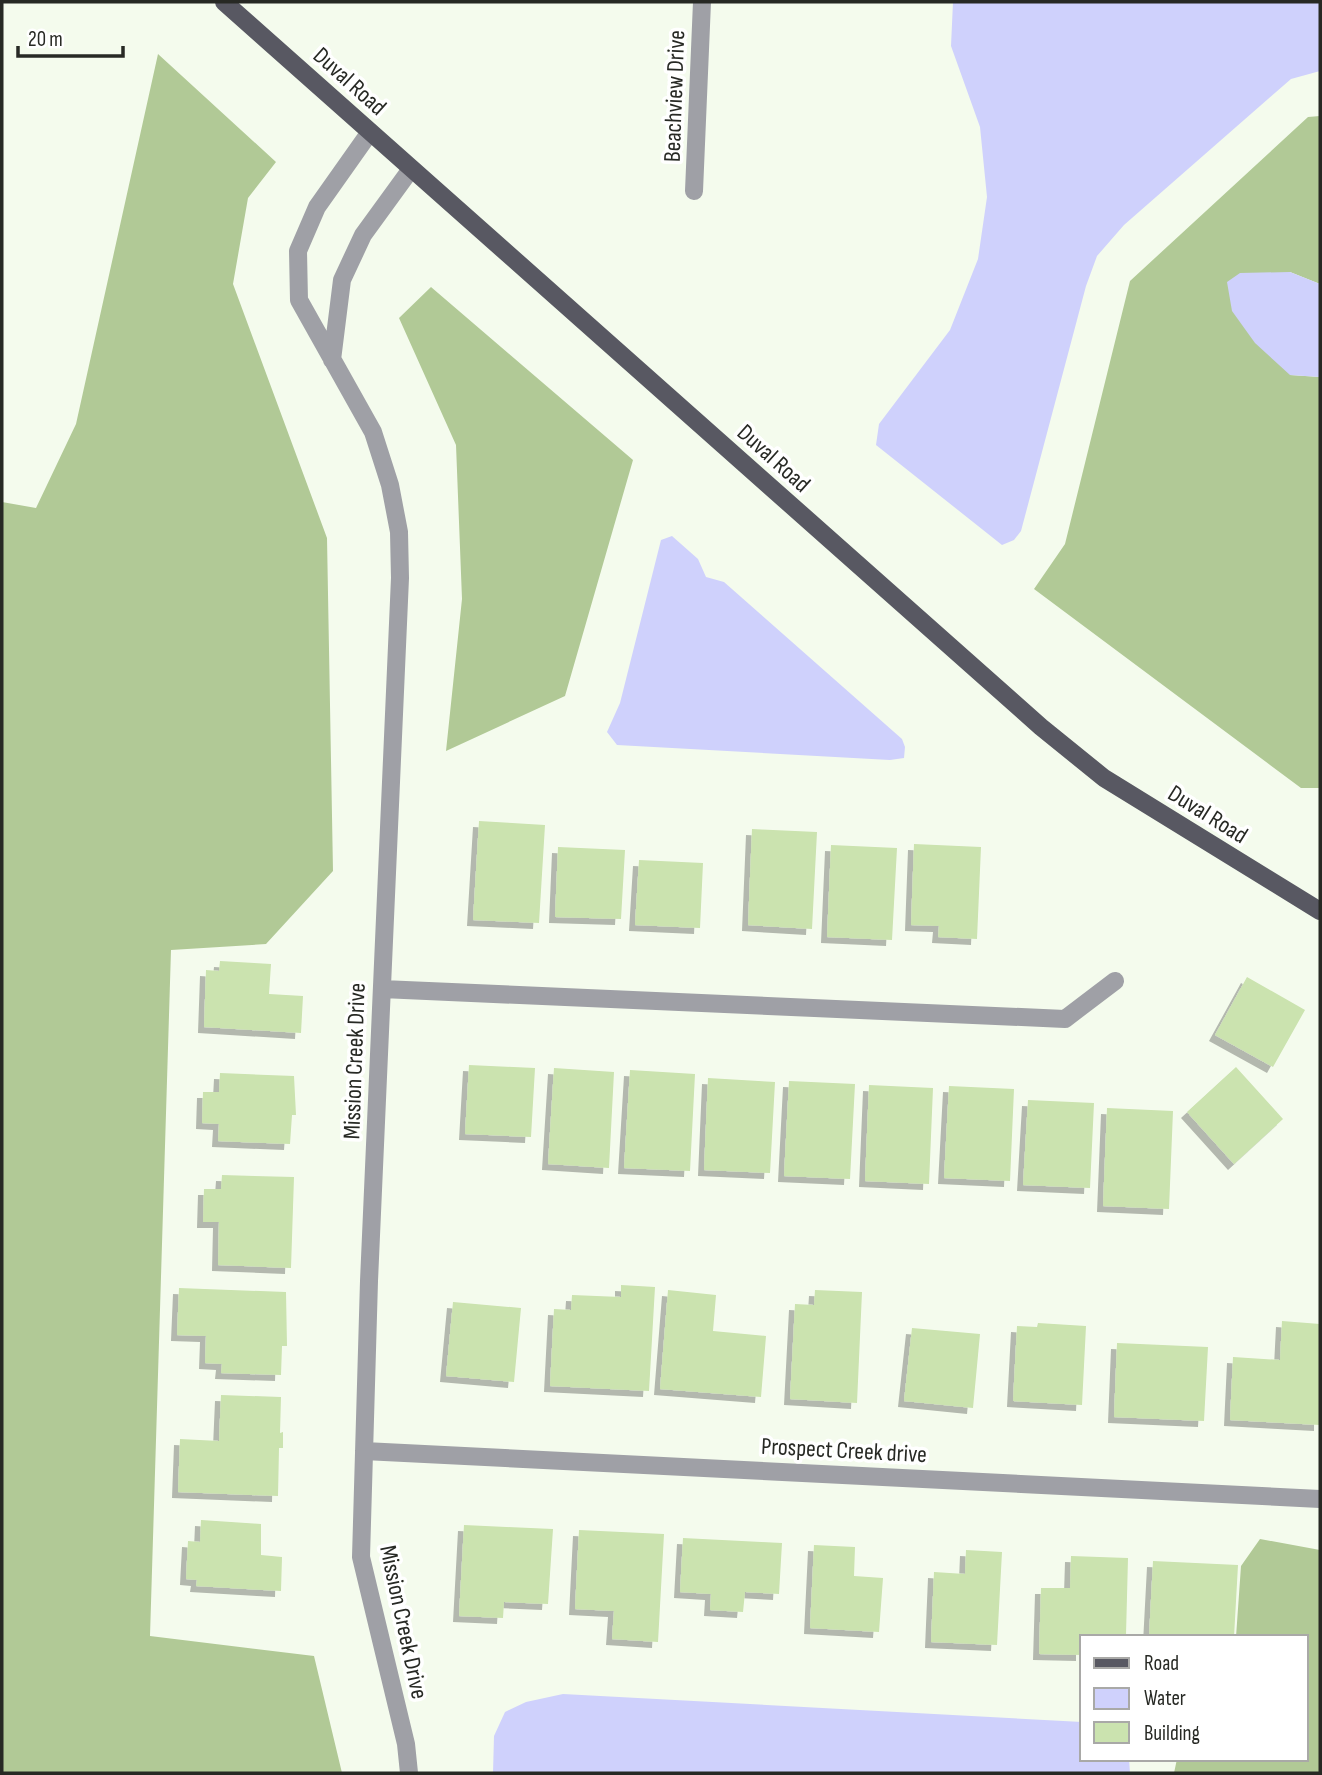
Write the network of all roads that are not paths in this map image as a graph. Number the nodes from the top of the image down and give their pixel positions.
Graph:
1 (224, 2) edge
2 (702, 2) edge
3 (370, 132) junction
4 (411, 169) junction
5 (694, 191) dead end
6 (332, 360) junction
7 (1320, 911) edge
8 (1115, 981) dead end
9 (382, 989) junction
10 (364, 1451) junction
11 (1320, 1499) edge
12 (409, 1773) edge

1 - 3 main road, Duval Road
2 - 5 street, Beachview Drive
3 - 4 main road, Duval Road
3 - 6 street, Mission Creek Drive
4 - 6 street
4 - 7 main road, Duval Road
6 - 9 street, Mission Creek Drive
8 - 9 street
9 - 10 street, Mission Creek Drive
10 - 11 street, Prospect Creek drive
10 - 12 street, Mission Creek Drive

